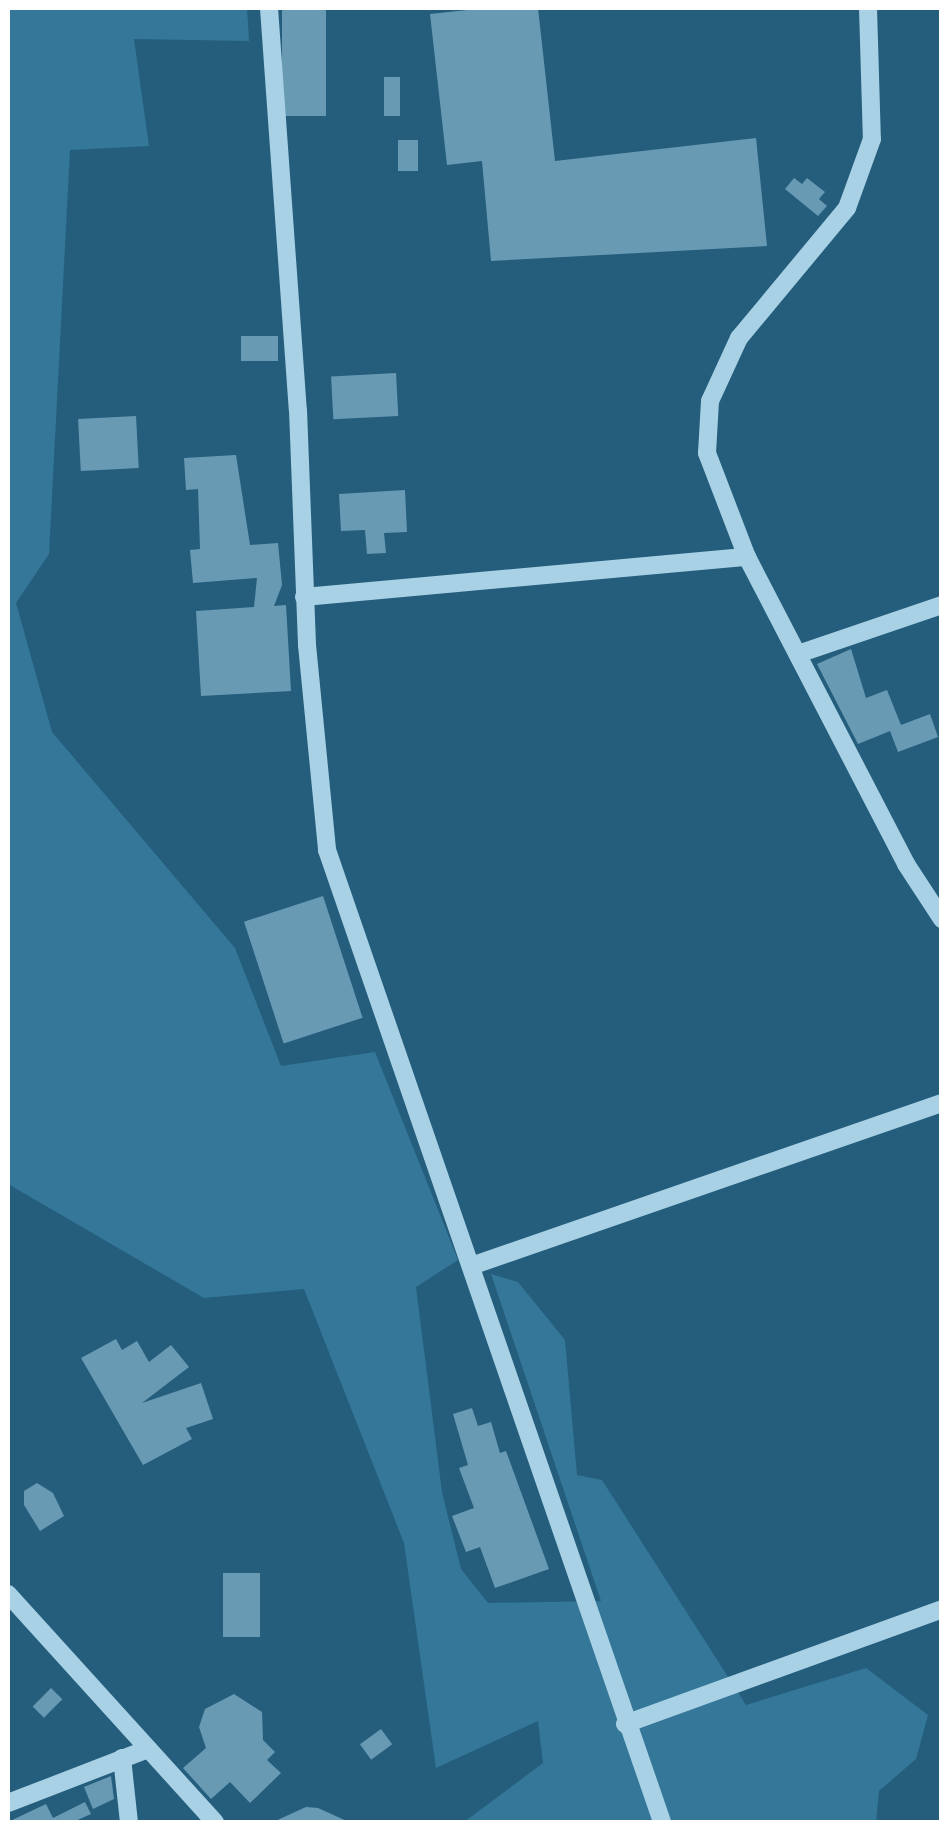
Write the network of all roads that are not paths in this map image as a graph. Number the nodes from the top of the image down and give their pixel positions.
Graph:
1 (268, 8) edge
2 (868, 8) edge
3 (747, 557) junction
4 (304, 598) junction
5 (942, 605) edge
6 (798, 654) junction
7 (942, 919) edge
8 (942, 1104) edge
9 (474, 1265) junction
10 (8, 1594) edge
11 (942, 1609) edge
12 (626, 1724) junction
13 (148, 1749) junction
14 (122, 1758) junction
15 (8, 1803) edge
16 (130, 1822) edge
17 (216, 1822) edge
18 (662, 1822) edge

1 - 4 street
2 - 3 street
3 - 4 street
3 - 6 street
4 - 9 street
5 - 6 street
6 - 7 street
8 - 9 street
9 - 12 street
10 - 13 street
11 - 12 street
12 - 18 street
13 - 14 street
13 - 17 street
14 - 15 street
14 - 16 street

